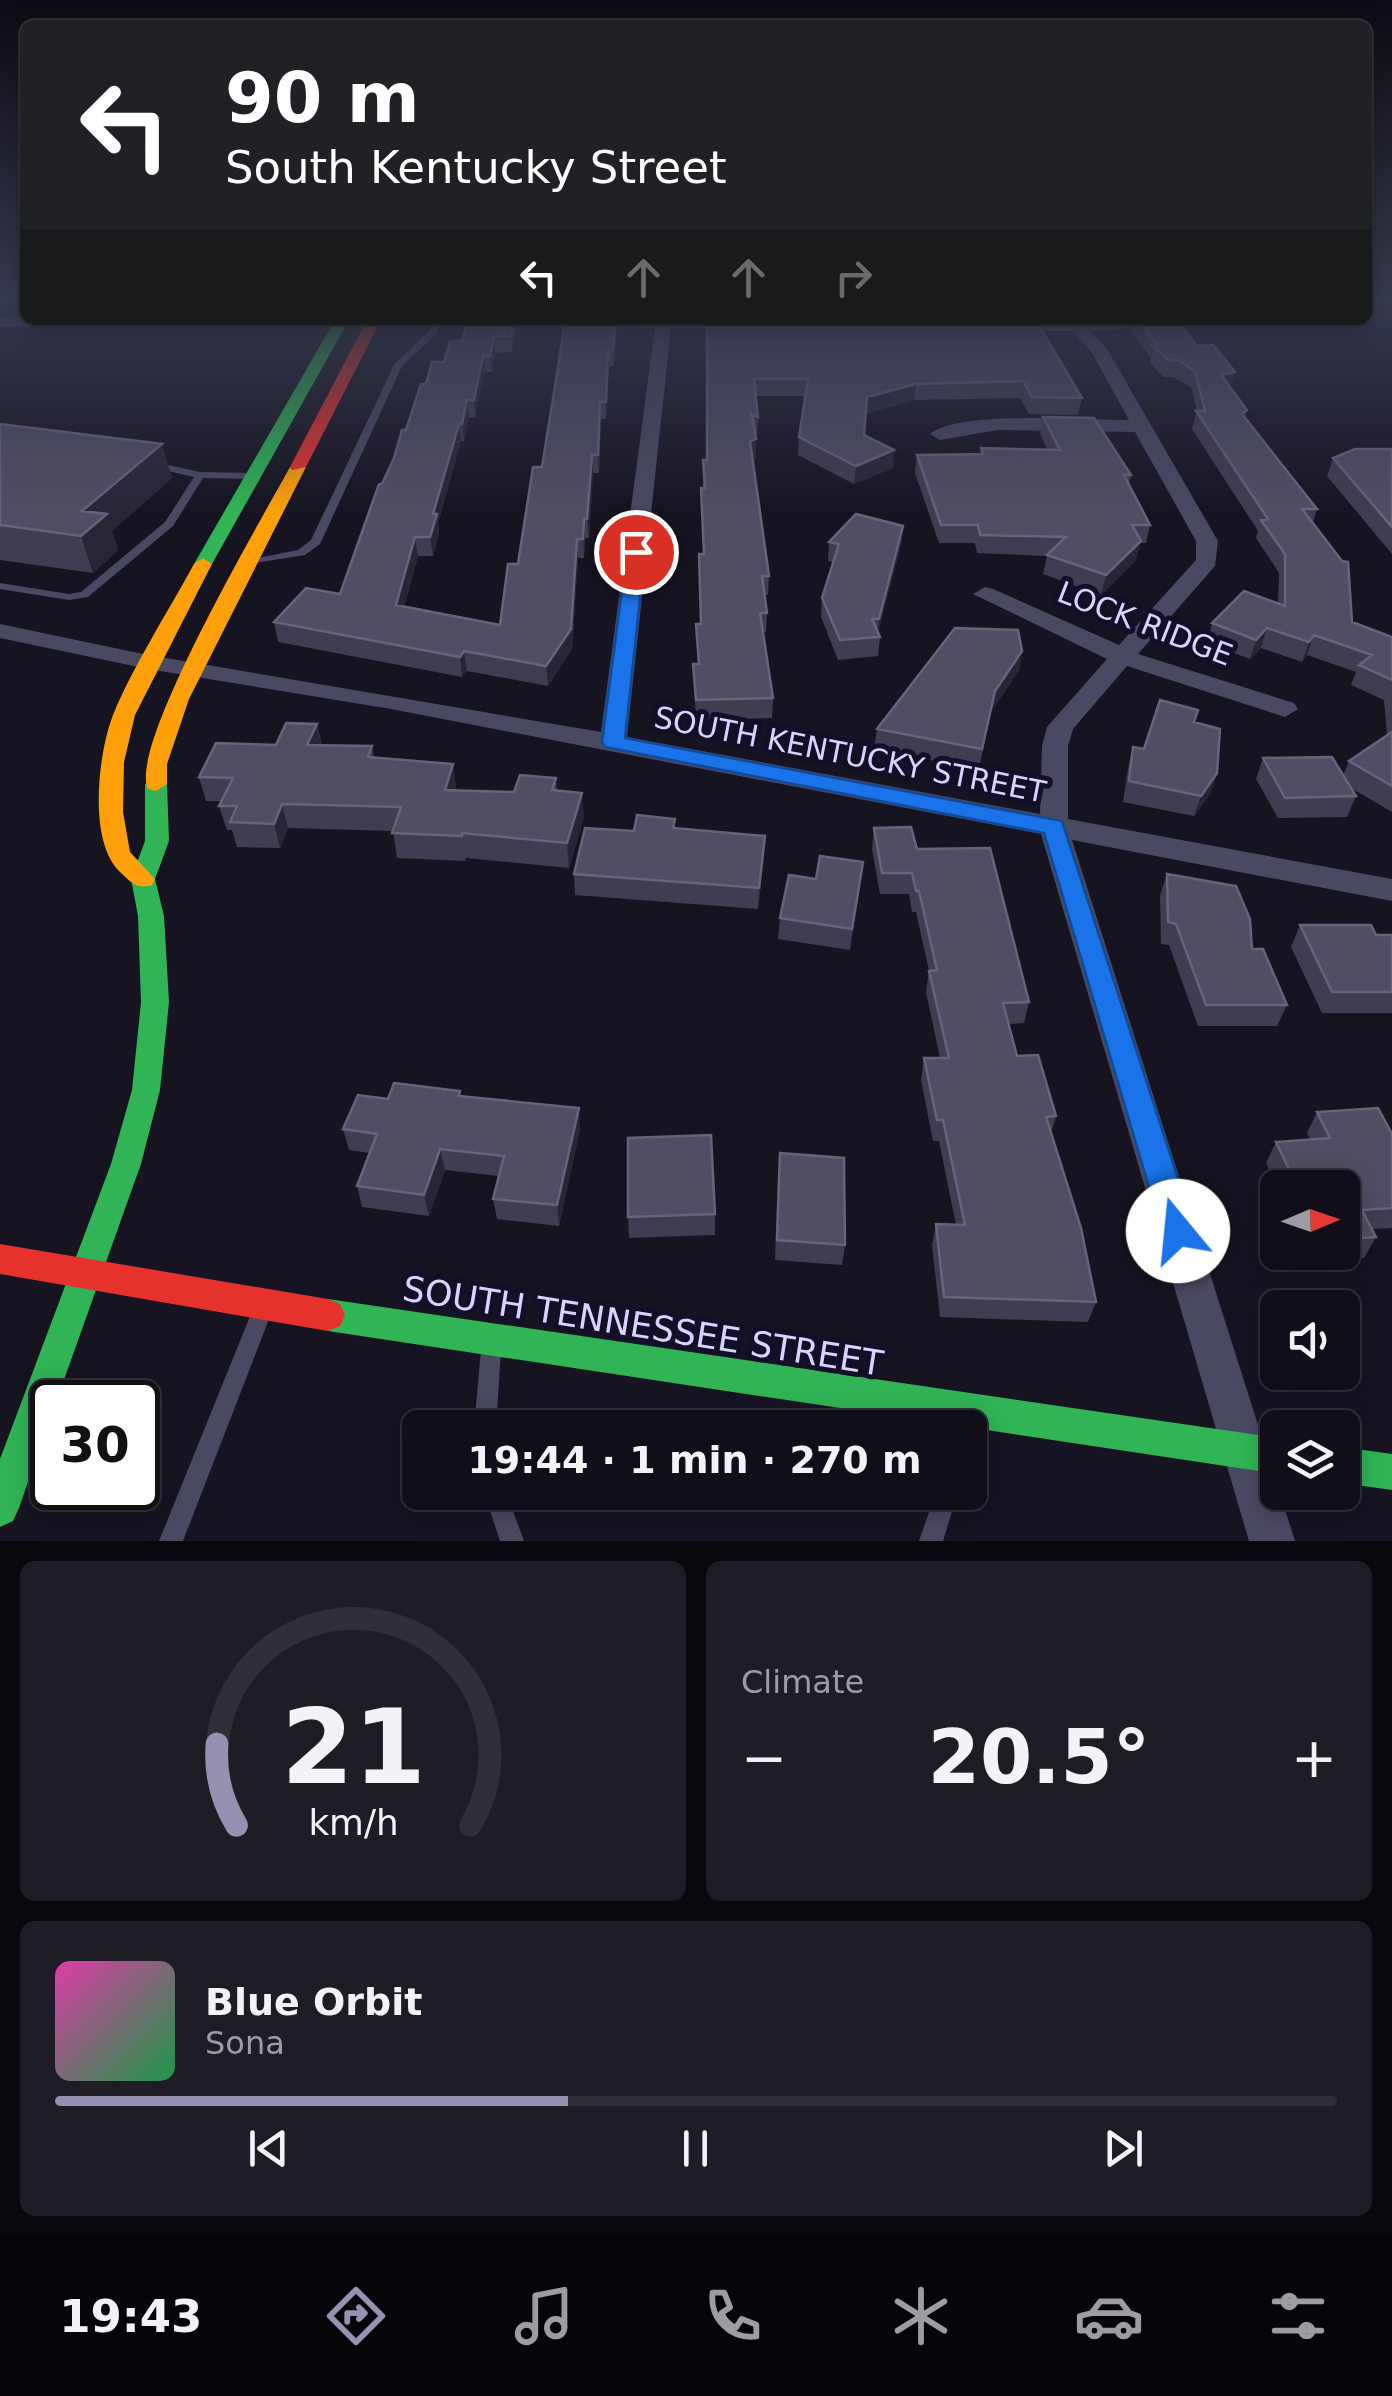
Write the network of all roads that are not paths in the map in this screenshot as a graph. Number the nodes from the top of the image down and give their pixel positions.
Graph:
1 (314, 369) edge
2 (349, 369) edge
3 (396, 369) edge
4 (657, 369) edge
5 (1109, 369) edge
6 (1141, 426) junction
7 (940, 434) dead end
8 (145, 463) edge
9 (200, 475) junction
10 (252, 476) junction
11 (250, 562) junction
12 (0, 586) edge
13 (985, 594) dead end
14 (0, 631) edge
15 (1124, 657) junction
16 (148, 662) junction
17 (193, 670) junction
18 (1284, 709) dead end
19 (613, 742) junction
20 (1054, 827) junction
21 (143, 879) junction
22 (1392, 890) edge
23 (0, 1259) edge
24 (86, 1276) junction
25 (264, 1305) junction
26 (492, 1339) junction
27 (486, 1410) edge
28 (913, 1410) edge
29 (987, 1421) edge
30 (1260, 1448) edge
31 (1260, 1454) edge
32 (1360, 1468) edge
33 (1392, 1472) edge
34 (1, 1502) edge
35 (501, 1510) edge
36 (941, 1510) edge
37 (1268, 1510) edge
38 (171, 1541) edge
39 (512, 1541) edge
40 (931, 1541) edge
41 (1272, 1541) edge

1 - 10 main road
2 - 11 main road
3 - 11 lane
4 - 19 street
5 - 6 street
6 - 7 street
6 - 15 street
8 - 9 lane
9 - 10 lane
9 - 12 lane
10 - 16 main road
11 - 17 main road
13 - 15 street, LOCK RIDGE
14 - 16 street, SOUTH KENTUCKY STREET
15 - 18 street, LOCK RIDGE
15 - 20 street
16 - 17 street, SOUTH KENTUCKY STREET
16 - 21 main road
17 - 19 street, SOUTH KENTUCKY STREET
17 - 21 main road
19 - 20 street, SOUTH KENTUCKY STREET
20 - 22 street, SOUTH KENTUCKY STREET
20 - 30 street
21 - 24 main road
23 - 24 main road, SOUTH TENNESSEE STREET
24 - 25 main road, SOUTH TENNESSEE STREET
24 - 34 main road
25 - 26 main road, SOUTH TENNESSEE STREET
25 - 38 lane
26 - 27 lane
26 - 28 main road, SOUTH TENNESSEE STREET
29 - 31 main road, SOUTH TENNESSEE STREET
32 - 33 main road
35 - 39 lane
36 - 40 lane
37 - 41 street

